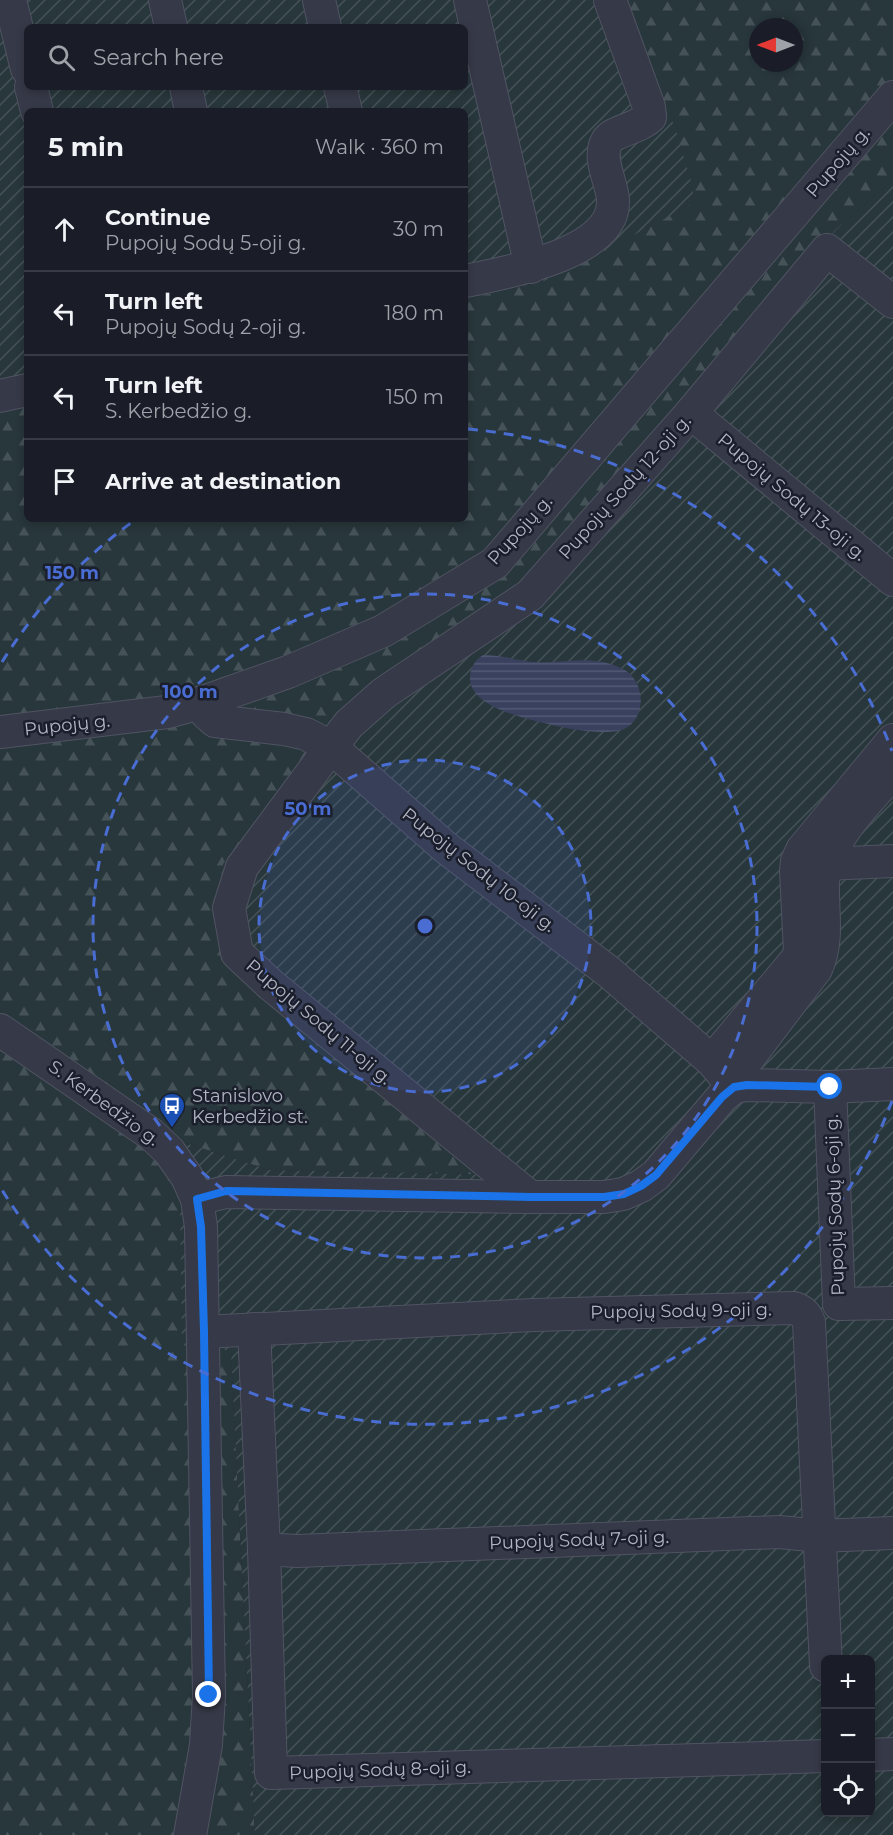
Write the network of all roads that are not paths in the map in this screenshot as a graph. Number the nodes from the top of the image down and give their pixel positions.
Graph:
1 (10, 0) edge
2 (165, 0) edge
3 (319, 0) edge
4 (470, 0) edge
5 (610, 0) edge
6 (170, 24) edge
7 (324, 24) edge
8 (24, 57) edge
9 (32, 90) edge
10 (187, 90) edge
11 (341, 90) edge
12 (893, 97) edge
13 (36, 108) edge
14 (190, 108) edge
15 (345, 108) edge
16 (531, 267) junction
17 (468, 280) edge
18 (893, 302) edge
19 (24, 391) edge
20 (0, 396) edge
21 (691, 413) junction
22 (893, 580) edge
23 (203, 702) junction
24 (0, 732) edge
25 (893, 740) edge
26 (331, 747) junction
27 (893, 774) edge
28 (893, 861) edge
29 (826, 864) junction
30 (0, 1030) edge
31 (712, 1061) junction
32 (893, 1084) edge
33 (734, 1087) junction
34 (830, 1087) junction
35 (530, 1197) junction
36 (197, 1199) junction
37 (893, 1303) edge
38 (254, 1329) junction
39 (204, 1332) junction
40 (855, 1513) dead end
41 (893, 1518) edge
42 (893, 1533) edge
43 (820, 1536) junction
44 (264, 1550) junction
45 (825, 1655) edge
46 (893, 1754) edge
47 (875, 1755) edge
48 (821, 1756) edge
49 (190, 1835) edge

1 - 8 street
2 - 6 street
3 - 7 street
4 - 16 street
5 - 16 street
9 - 13 street
10 - 14 street
11 - 15 street
12 - 23 street, Pupojų g.
16 - 17 street
18 - 21 street, Pupojų Sodų 12-oji g.
19 - 20 street
21 - 22 street, Pupojų Sodų 13-oji g.
21 - 26 street, Pupojų Sodų 12-oji g.
23 - 24 street, Pupojų g.
23 - 26 street, Pupojų Sodų 10-oji g.
25 - 31 street
26 - 31 street, Pupojų Sodų 10-oji g.
26 - 35 street, Pupojų Sodų 11-oji g.
27 - 29 street
28 - 29 street
29 - 33 street
30 - 36 street, S. Kerbedžio g.
31 - 33 street, Pupojų Sodų 10-oji g.
32 - 34 street
33 - 34 street
33 - 35 street
34 - 37 street, Pupojų Sodų 6-oji g.
35 - 36 street
36 - 39 street, S. Kerbedžio g.
38 - 39 street, Pupojų Sodų 9-oji g.
38 - 43 street, Pupojų Sodų 9-oji g.
38 - 44 street, Pupojų Sodų 8-oji g.
39 - 49 street, S. Kerbedžio g.
40 - 41 street
42 - 43 street, Pupojų Sodų 7-oji g.
43 - 44 street, Pupojų Sodų 7-oji g.
43 - 45 street, Pupojų Sodų 9-oji g.
44 - 48 street, Pupojų Sodų 8-oji g.
46 - 47 street

